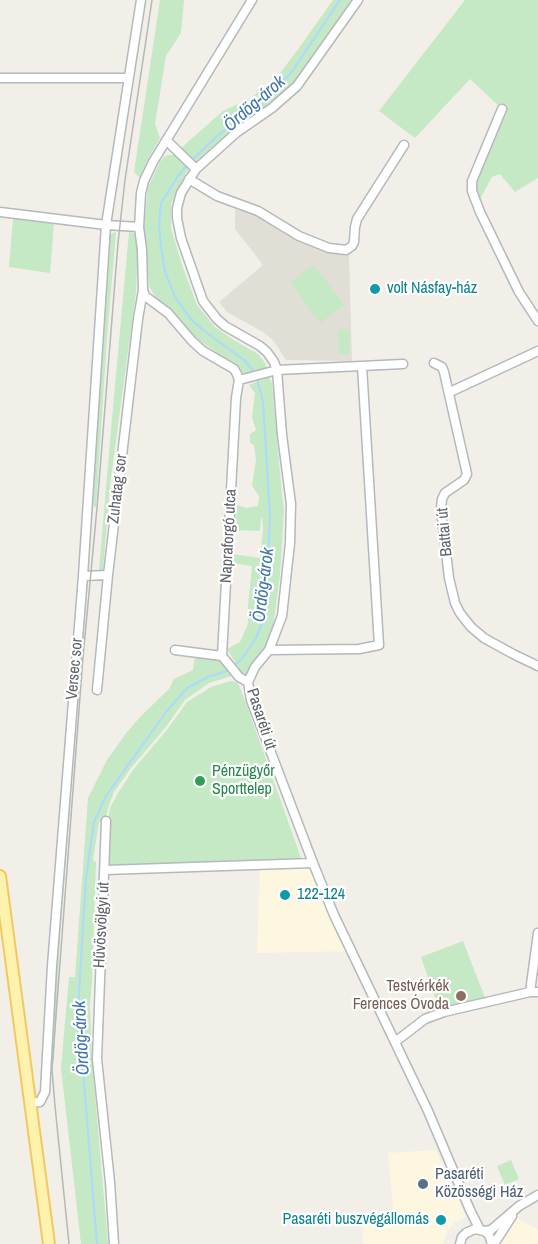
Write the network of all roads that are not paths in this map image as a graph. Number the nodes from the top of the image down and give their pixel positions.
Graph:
1 (141, 0) edge
2 (252, 0) edge
3 (358, 0) edge
4 (0, 78) edge
5 (128, 78) junction
6 (502, 109) dead end
7 (165, 140) junction
8 (404, 145) dead end
9 (196, 169) junction
10 (189, 179) junction
11 (0, 212) edge
12 (106, 225) junction
13 (139, 227) junction
14 (143, 290) junction
15 (538, 321) edge
16 (538, 351) edge
17 (434, 363) dead end
18 (403, 364) dead end
19 (362, 366) junction
20 (277, 370) junction
21 (243, 379) junction
22 (450, 392) junction
23 (108, 575) junction
24 (83, 576) junction
25 (175, 650) dead end
26 (269, 650) junction
27 (223, 657) junction
28 (538, 666) edge
29 (248, 682) junction
30 (97, 690) dead end
31 (106, 821) dead end
32 (313, 863) junction
33 (105, 870) junction
34 (0, 876) edge
35 (538, 933) edge
36 (534, 992) edge
37 (394, 1042) junction
38 (30, 1103) junction
39 (538, 1195) edge
40 (519, 1206) junction
41 (470, 1210) junction
42 (482, 1230) junction
43 (469, 1231) junction
44 (49, 1244) edge
45 (114, 1244) edge
46 (460, 1244) edge
47 (493, 1244) edge

1 - 5 street, Versec sor
2 - 7 street, Zuhatag sor
3 - 9 street
4 - 5 street
5 - 12 street, Versec sor
6 - 15 street
7 - 9 street
7 - 13 street, Zuhatag sor
8 - 10 street
9 - 10 street
10 - 20 street
11 - 12 street
12 - 13 street
12 - 24 street, Versec sor
13 - 14 street, Zuhatag sor
14 - 21 street
14 - 23 street, Zuhatag sor
16 - 22 street
17 - 22 street
18 - 19 street
19 - 20 street
19 - 26 street
20 - 21 street
20 - 26 street, Pasaréti út
21 - 27 street, Napraforgó utca
22 - 28 street, Battai út
23 - 24 street
23 - 30 street, Zuhatag sor
24 - 38 street, Versec sor
25 - 27 street
26 - 29 street, Pasaréti út
27 - 29 street
29 - 32 street, Pasaréti út
31 - 33 street, Hűvösvölgyi út
32 - 33 street
32 - 37 street, Pasaréti út
33 - 45 street, Hűvösvölgyi út
34 - 38 main road
35 - 36 street
36 - 37 street
37 - 41 street, Pasaréti út
38 - 44 main road
39 - 40 street
40 - 42 street
40 - 47 street
41 - 42 street, Pasaréti út
41 - 43 street, Pasaréti út
42 - 43 street
42 - 47 street, Pasaréti út
43 - 46 street

